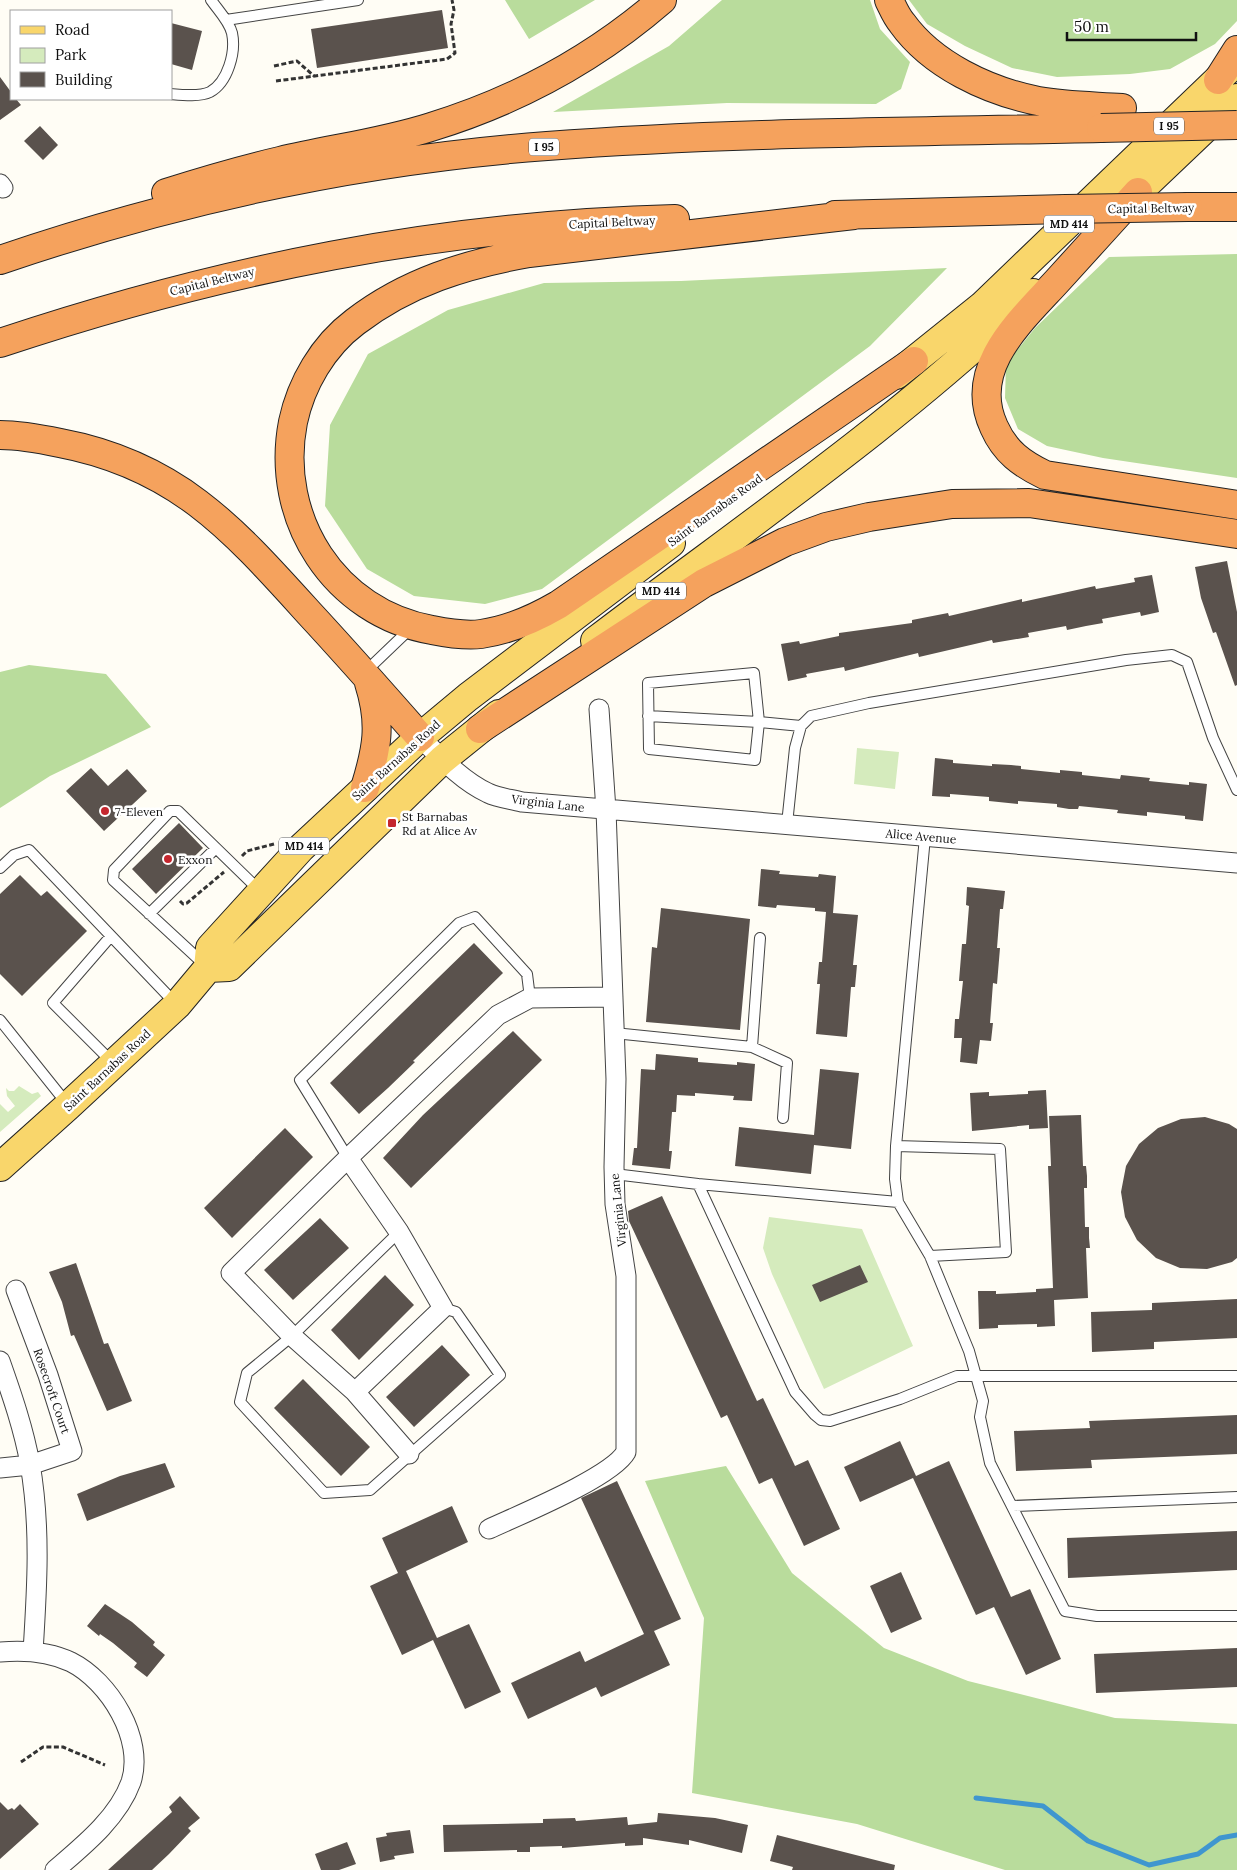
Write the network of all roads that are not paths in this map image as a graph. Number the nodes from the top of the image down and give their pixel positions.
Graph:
1 (211, 0) edge
2 (358, 0) edge
3 (662, 0) edge
4 (889, 0) edge
5 (226, 20) junction
6 (1237, 50) edge
7 (1237, 61) edge
8 (1228, 89) edge
9 (172, 94) edge
10 (1237, 115) edge
11 (1237, 124) edge
12 (1138, 192) joint
13 (1235, 208) edge
14 (1118, 211) dead end
15 (854, 215) junction
16 (0, 249) edge
17 (0, 260) edge
18 (0, 343) edge
19 (914, 361) junction
20 (0, 435) edge
21 (1237, 505) edge
22 (1237, 534) edge
23 (412, 627) junction
24 (365, 675) junction
25 (599, 709) dead end
26 (648, 716) junction
27 (759, 722) junction
28 (801, 726) junction
29 (480, 729) junction
30 (420, 738) junction
31 (442, 760) junction
32 (365, 788) junction
33 (1237, 790) edge
34 (606, 810) junction
35 (787, 824) junction
36 (925, 837) junction
37 (215, 849) junction
38 (1237, 863) edge
39 (0, 868) edge
40 (260, 892) junction
41 (149, 914) junction
42 (111, 936) junction
43 (760, 938) dead end
44 (208, 968) junction
45 (613, 997) junction
46 (530, 998) junction
47 (176, 1004) junction
48 (0, 1020) edge
49 (614, 1033) junction
50 (752, 1047) junction
51 (113, 1063) junction
52 (68, 1106) junction
53 (783, 1118) dead end
54 (896, 1146) junction
55 (348, 1158) junction
56 (0, 1166) edge
57 (614, 1174) junction
58 (698, 1184) junction
59 (898, 1202) junction
60 (399, 1232) junction
61 (930, 1256) junction
62 (16, 1290) dead end
63 (442, 1308) junction
64 (292, 1336) junction
65 (0, 1361) edge
66 (976, 1375) junction
67 (1237, 1376) edge
68 (355, 1392) junction
69 (410, 1454) junction
70 (30, 1465) junction
71 (0, 1468) edge
72 (1237, 1497) edge
73 (1013, 1506) junction
74 (489, 1529) dead end
75 (1237, 1616) edge
76 (0, 1652) edge
77 (33, 1652) junction
78 (55, 1870) edge

1 - 5 lane
2 - 5 lane
3 - 16 highway
4 - 10 highway
5 - 9 lane
6 - 8 highway
7 - 8 main road, Saint Barnabas Road / MD 414
8 - 12 main road, Saint Barnabas Road / MD 414
8 - 19 main road, Saint Barnabas Road / MD 414
11 - 17 highway, I 95, bridge
12 - 21 highway
13 - 15 highway, Capital Beltway, bridge
14 - 29 main road, MD 414
15 - 18 highway, Capital Beltway
15 - 23 highway
19 - 23 highway
19 - 30 main road, Saint Barnabas Road / MD 414
20 - 24 highway
22 - 29 highway
23 - 24 lane
24 - 30 highway
24 - 32 highway
25 - 34 street, Virginia Lane
26 - 27 lane
26 - 27 lane
26 - 27 lane
27 - 28 lane
28 - 33 lane
28 - 35 lane
29 - 31 main road, MD 414
30 - 31 street, Virginia Lane
30 - 32 main road, Saint Barnabas Road / MD 414
31 - 34 street, Virginia Lane
31 - 44 main road, MD 414
32 - 40 main road, Saint Barnabas Road / MD 414
34 - 35 street, Alice Avenue
34 - 45 street, Virginia Lane
35 - 36 street, Alice Avenue
36 - 38 street, Alice Avenue
36 - 54 lane
37 - 40 lane
37 - 41 lane
37 - 41 lane
39 - 42 lane
40 - 44 main road, Saint Barnabas Road / MD 414
41 - 44 lane
42 - 47 lane
42 - 51 lane
43 - 50 lane
44 - 47 main road, Saint Barnabas Road / MD 414
45 - 46 street
45 - 49 street, Virginia Lane
46 - 55 street
46 - 55 lane
47 - 51 main road, Saint Barnabas Road / MD 414
48 - 52 lane
49 - 50 lane
49 - 57 street, Virginia Lane
50 - 53 lane
51 - 52 main road, Saint Barnabas Road / MD 414
52 - 56 main road, Saint Barnabas Road / MD 414
54 - 59 lane
54 - 61 lane
55 - 60 street
55 - 64 street
57 - 58 lane
57 - 74 street, Virginia Lane
58 - 59 lane
58 - 66 lane
59 - 61 lane
60 - 63 street
60 - 64 lane
61 - 66 lane
62 - 70 street, Rosecroft Court
63 - 68 street
63 - 69 lane
64 - 68 street
64 - 69 lane
65 - 70 street
66 - 67 lane
66 - 73 lane
68 - 69 street
70 - 71 street, Rosecroft Court
70 - 77 street
72 - 73 lane
73 - 75 lane
76 - 77 street
77 - 78 street

